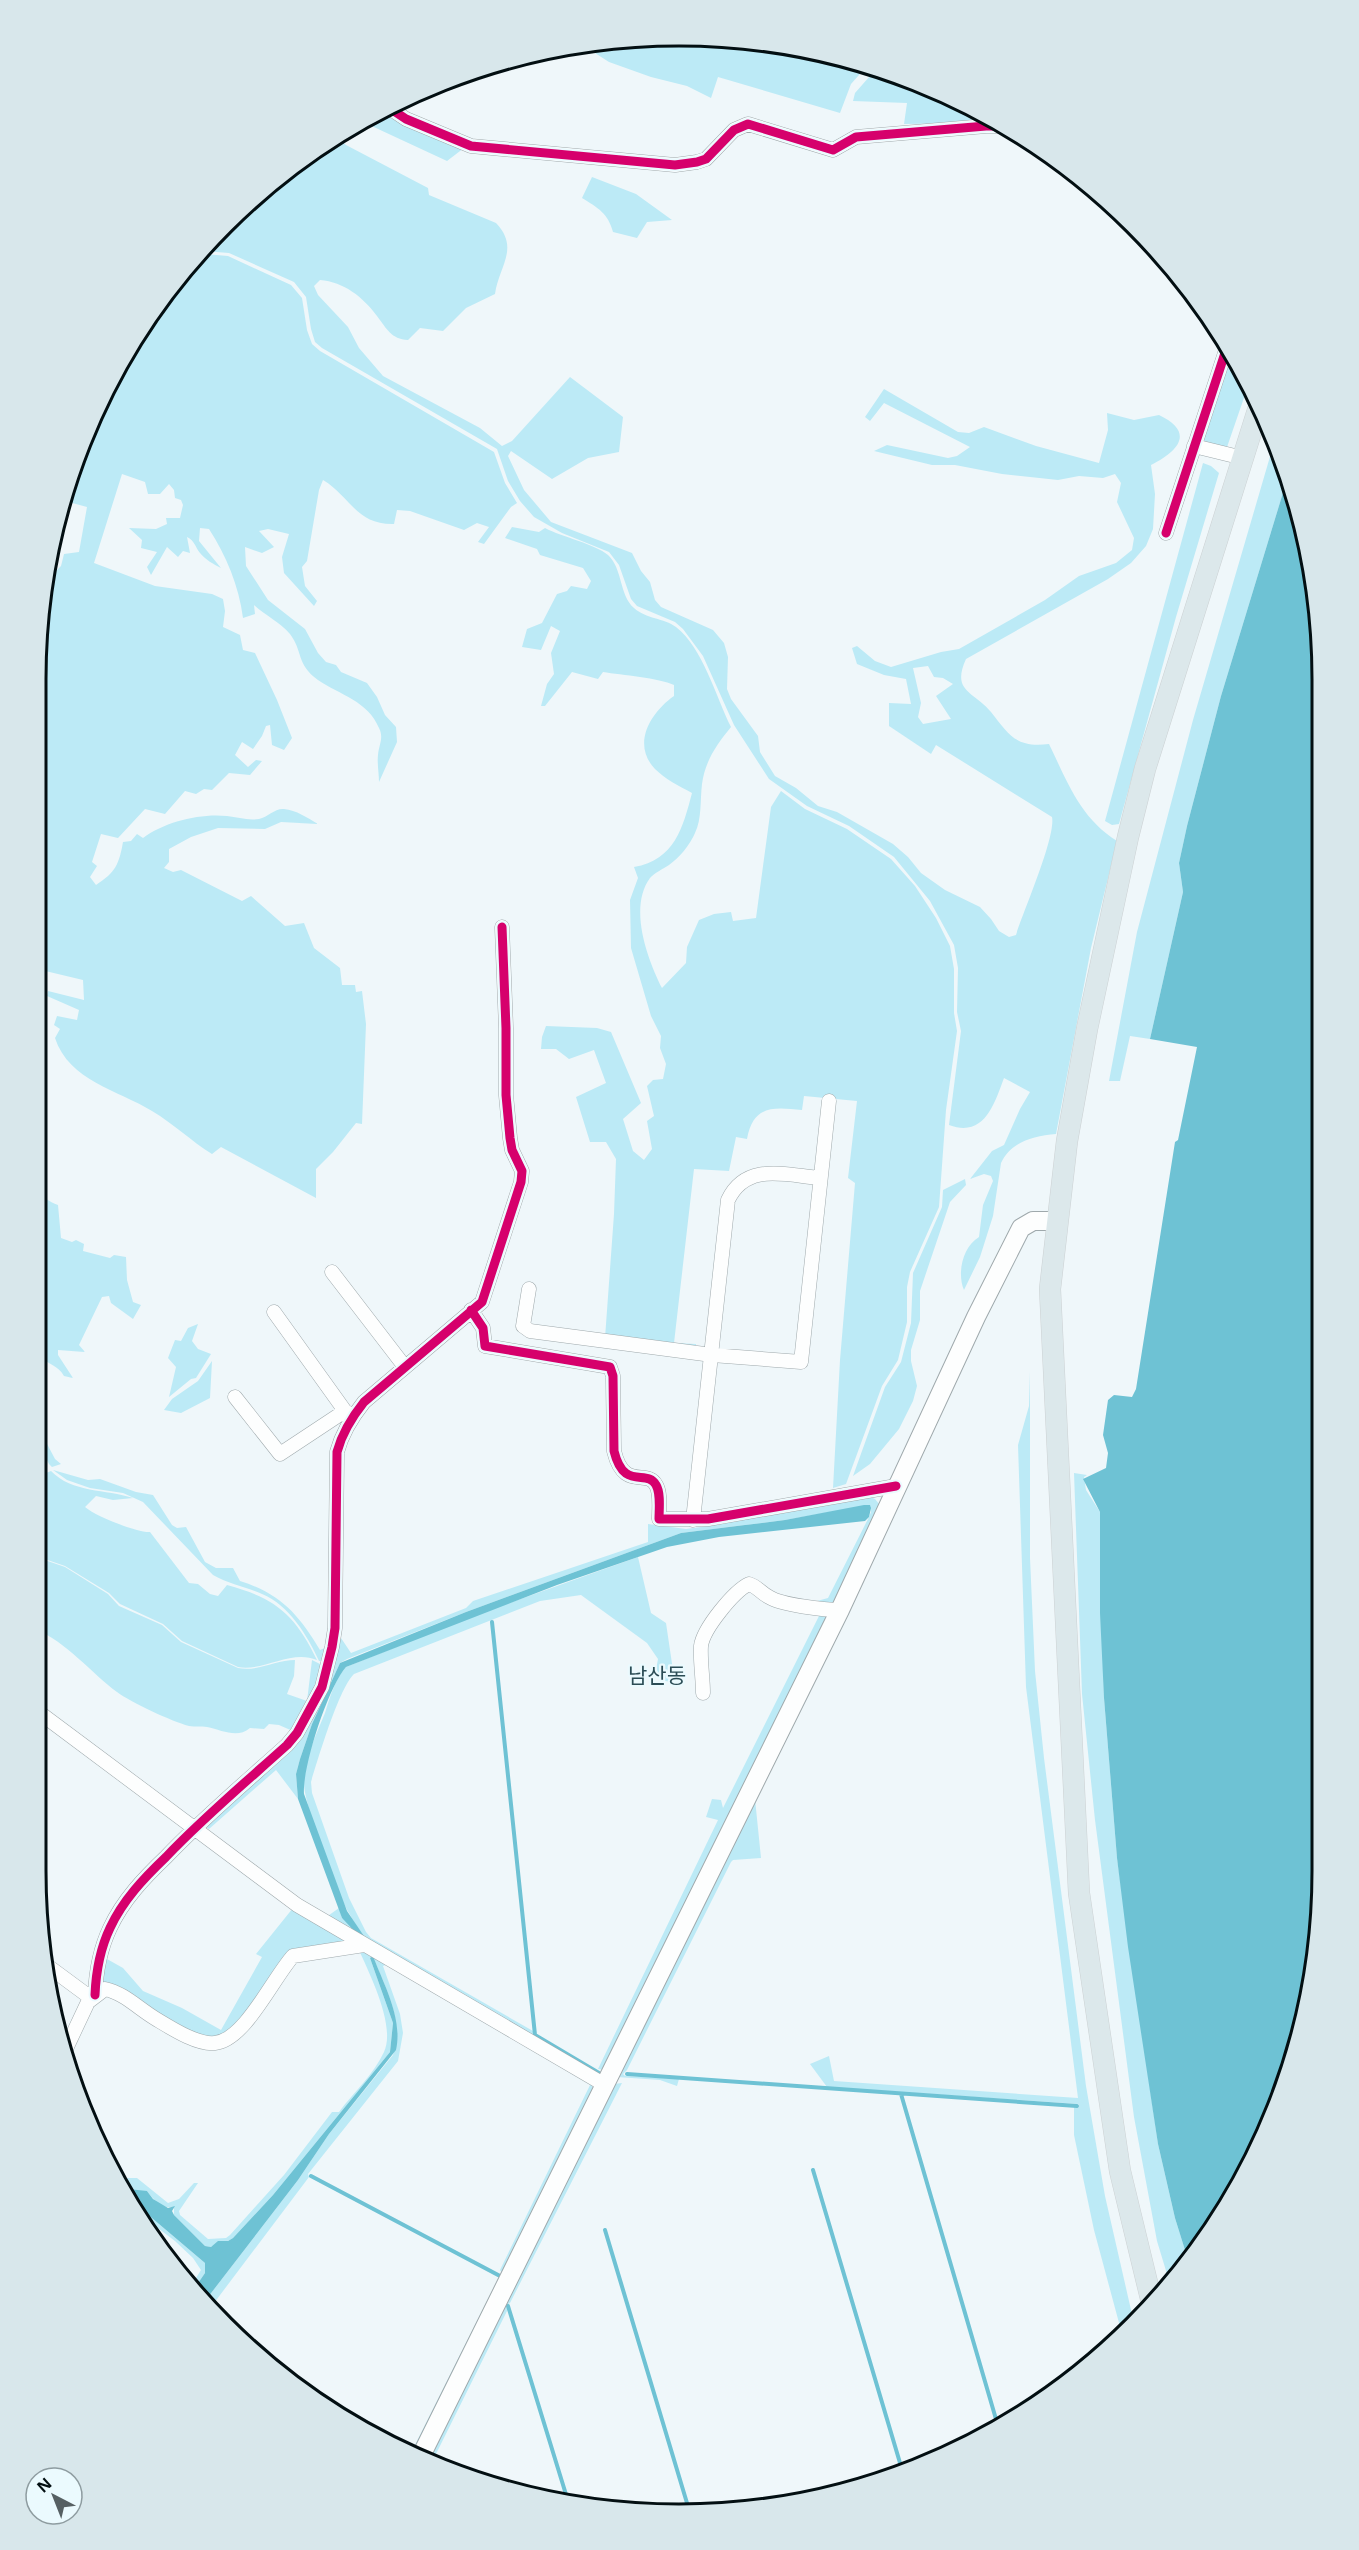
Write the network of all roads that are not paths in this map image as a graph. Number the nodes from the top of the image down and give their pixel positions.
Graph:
1 (398, 113) edge
2 (986, 126) edge
3 (1224, 356) edge
4 (1255, 418) edge
5 (1194, 446) junction
6 (1243, 458) junction
7 (1166, 533) dead end
8 (502, 927) dead end
9 (829, 1101) dead end
10 (820, 1178) junction
11 (1056, 1221) junction
12 (332, 1272) dead end
13 (529, 1289) dead end
14 (471, 1310) junction
15 (274, 1311) dead end
16 (712, 1355) junction
17 (405, 1367) junction
18 (235, 1397) dead end
19 (349, 1413) junction
20 (896, 1486) junction
21 (693, 1520) junction
22 (840, 1610) junction
23 (703, 1693) dead end
24 (46, 1717) edge
25 (195, 1827) junction
26 (364, 1945) junction
27 (55, 1971) edge
28 (93, 1996) junction
29 (70, 2041) edge
30 (605, 2085) junction
31 (1150, 2294) edge
32 (424, 2449) edge

1 - 2 street
3 - 5 street
4 - 6 highway
5 - 6 street
5 - 7 street
6 - 11 highway
8 - 14 street
9 - 10 street
10 - 16 street
10 - 16 street
11 - 20 main road
11 - 31 highway
12 - 17 street
13 - 16 street
14 - 17 street
14 - 21 street
15 - 19 street
16 - 21 street
17 - 19 street
18 - 19 street
19 - 25 street
20 - 21 street
20 - 22 main road
22 - 23 street
22 - 30 main road
24 - 25 street
25 - 26 street
25 - 28 street
26 - 28 street
26 - 30 street
27 - 28 street
28 - 29 street
30 - 32 main road

